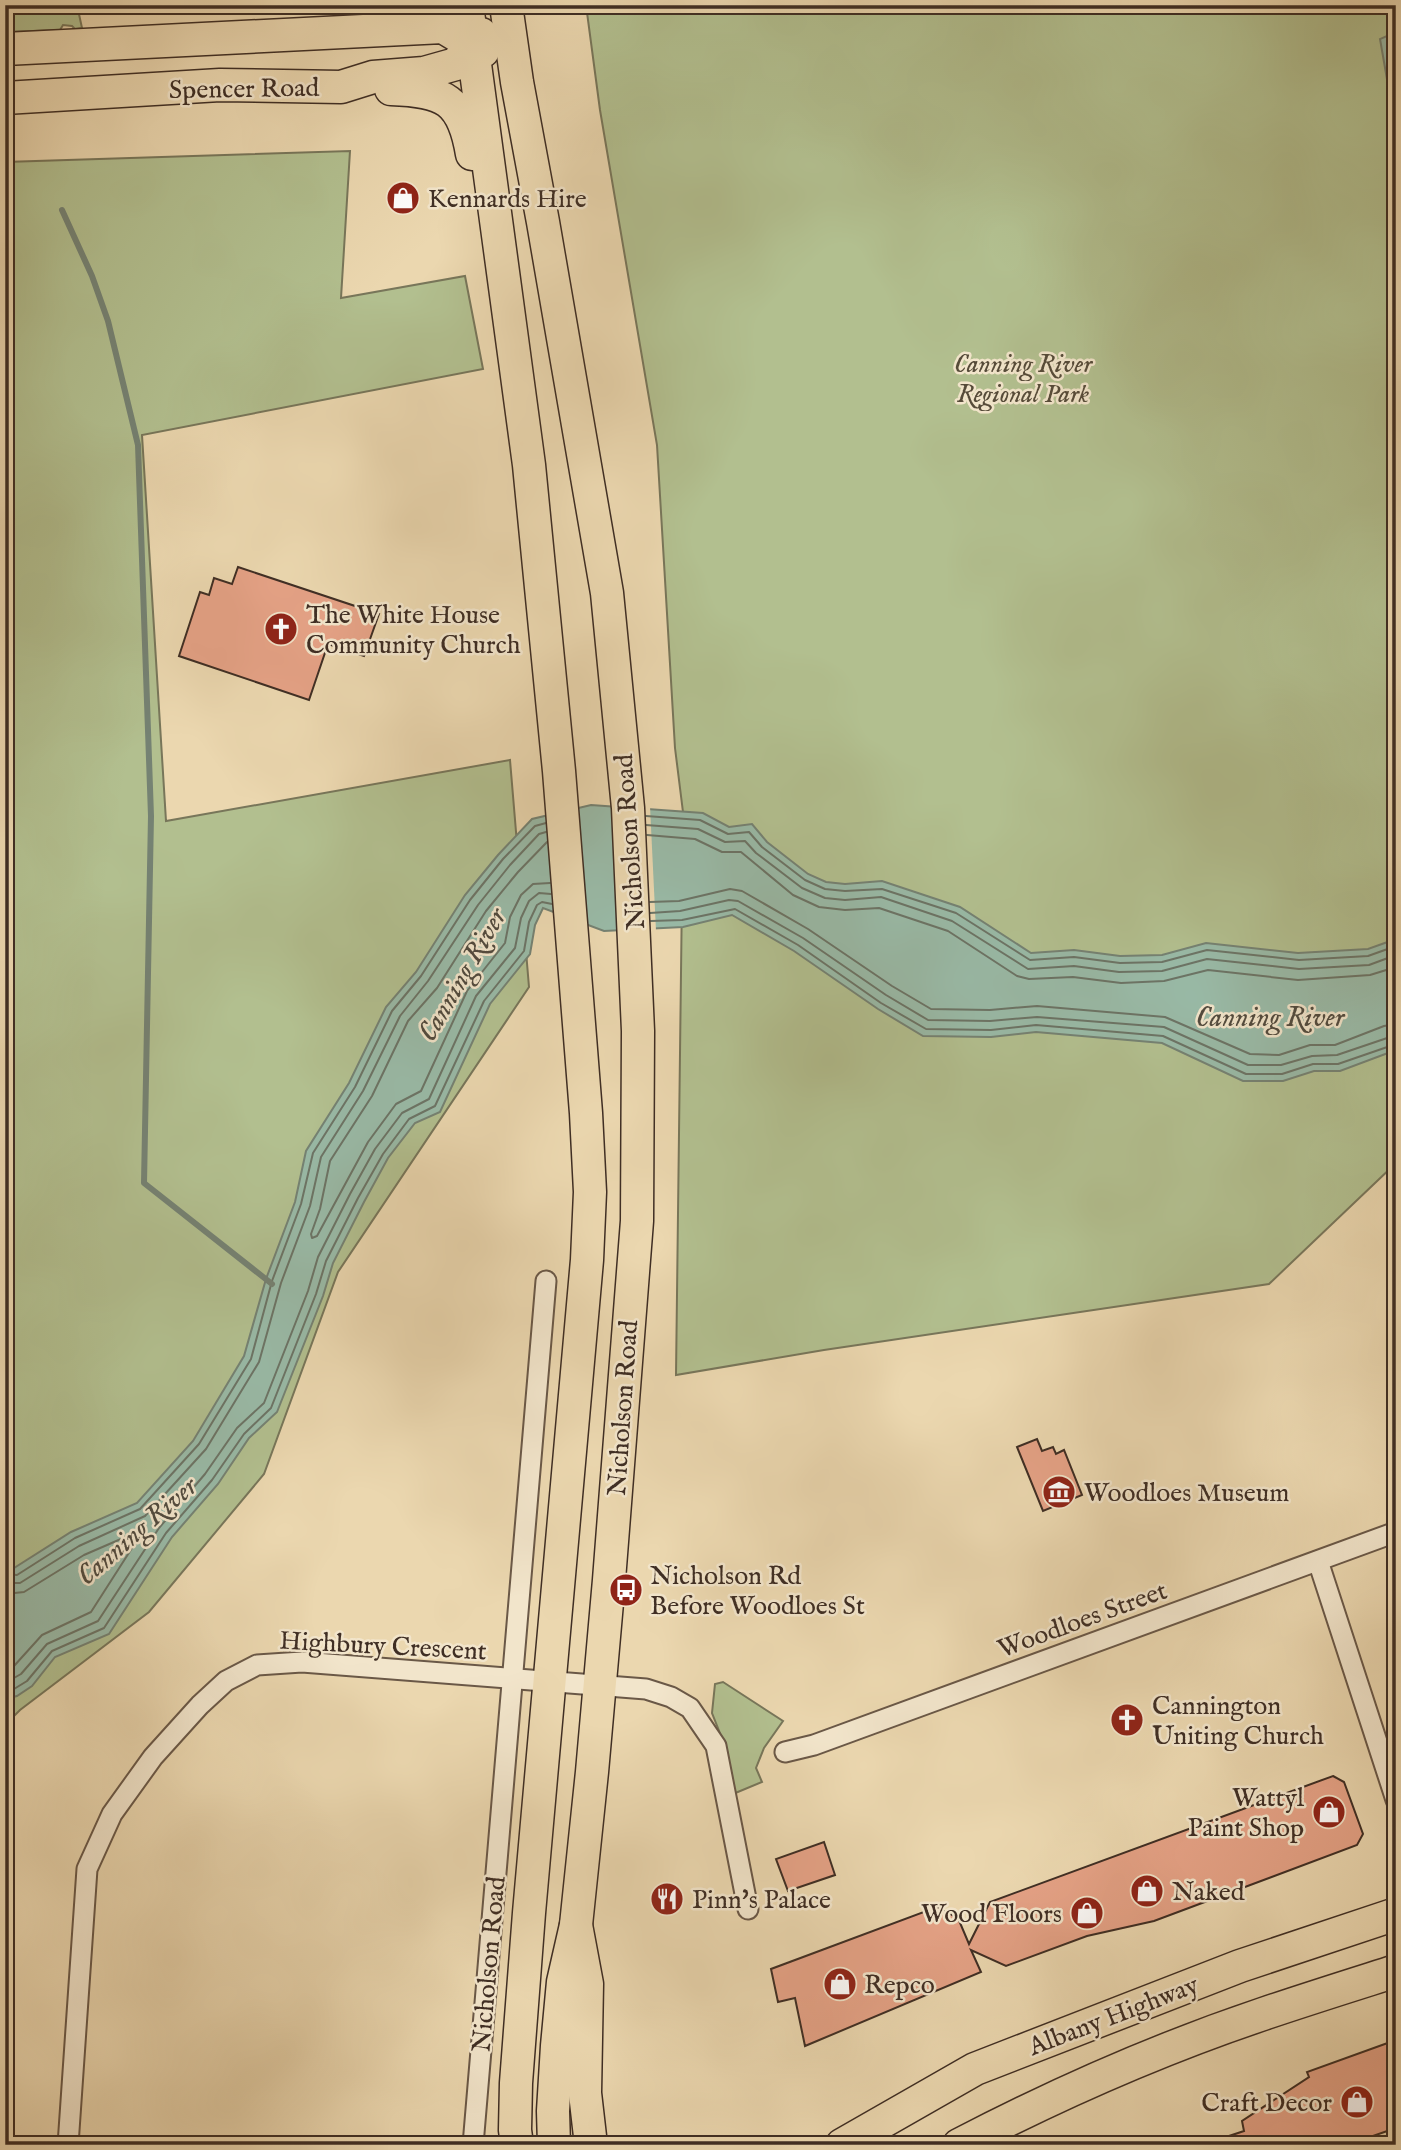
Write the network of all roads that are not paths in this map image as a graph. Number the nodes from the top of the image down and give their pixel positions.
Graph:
1 (414, 5) edge
2 (467, 5) edge
3 (506, 6) edge
4 (217, 38) junction
5 (471, 45) junction
6 (5, 49) edge
7 (517, 82) junction
8 (341, 86) junction
9 (5, 98) edge
10 (498, 227) junction
11 (546, 1281) dead end
12 (1396, 1532) edge
13 (1318, 1561) junction
14 (512, 1679) junction
15 (549, 1682) junction
16 (599, 1686) junction
17 (785, 1752) dead end
18 (1396, 1800) edge
19 (748, 1909) dead end
20 (1396, 1914) edge
21 (576, 1925) junction
22 (1396, 1971) edge
23 (68, 2145) edge
24 (473, 2145) edge
25 (517, 2145) edge
26 (554, 2145) edge
27 (591, 2145) edge
28 (842, 2145) edge
29 (959, 2145) edge

1 - 4 main road
2 - 5 main road, Nicholson Road
3 - 5 main road, Spencer Road
3 - 7 main road, Nicholson Road
4 - 5 main road, Spencer Road
4 - 6 main road, Spencer Road
5 - 7 main road, Spencer Road
5 - 8 main road, Spencer Road
5 - 10 main road, Nicholson Road
7 - 16 main road, Nicholson Road
8 - 9 main road, Spencer Road
8 - 10 main road
10 - 15 main road, Nicholson Road
11 - 14 street, Nicholson Road
12 - 13 street, Woodloes Street
13 - 17 street, Woodloes Street
13 - 18 street
14 - 15 street, Highbury Crescent
14 - 23 street, Highbury Crescent
14 - 24 street, Nicholson Road
15 - 16 street
15 - 25 main road, Nicholson Road
16 - 19 street
16 - 21 main road, Nicholson Road
20 - 28 main road, Albany Highway
21 - 26 main road, Nicholson Road
21 - 27 main road
22 - 29 main road, Albany Highway

